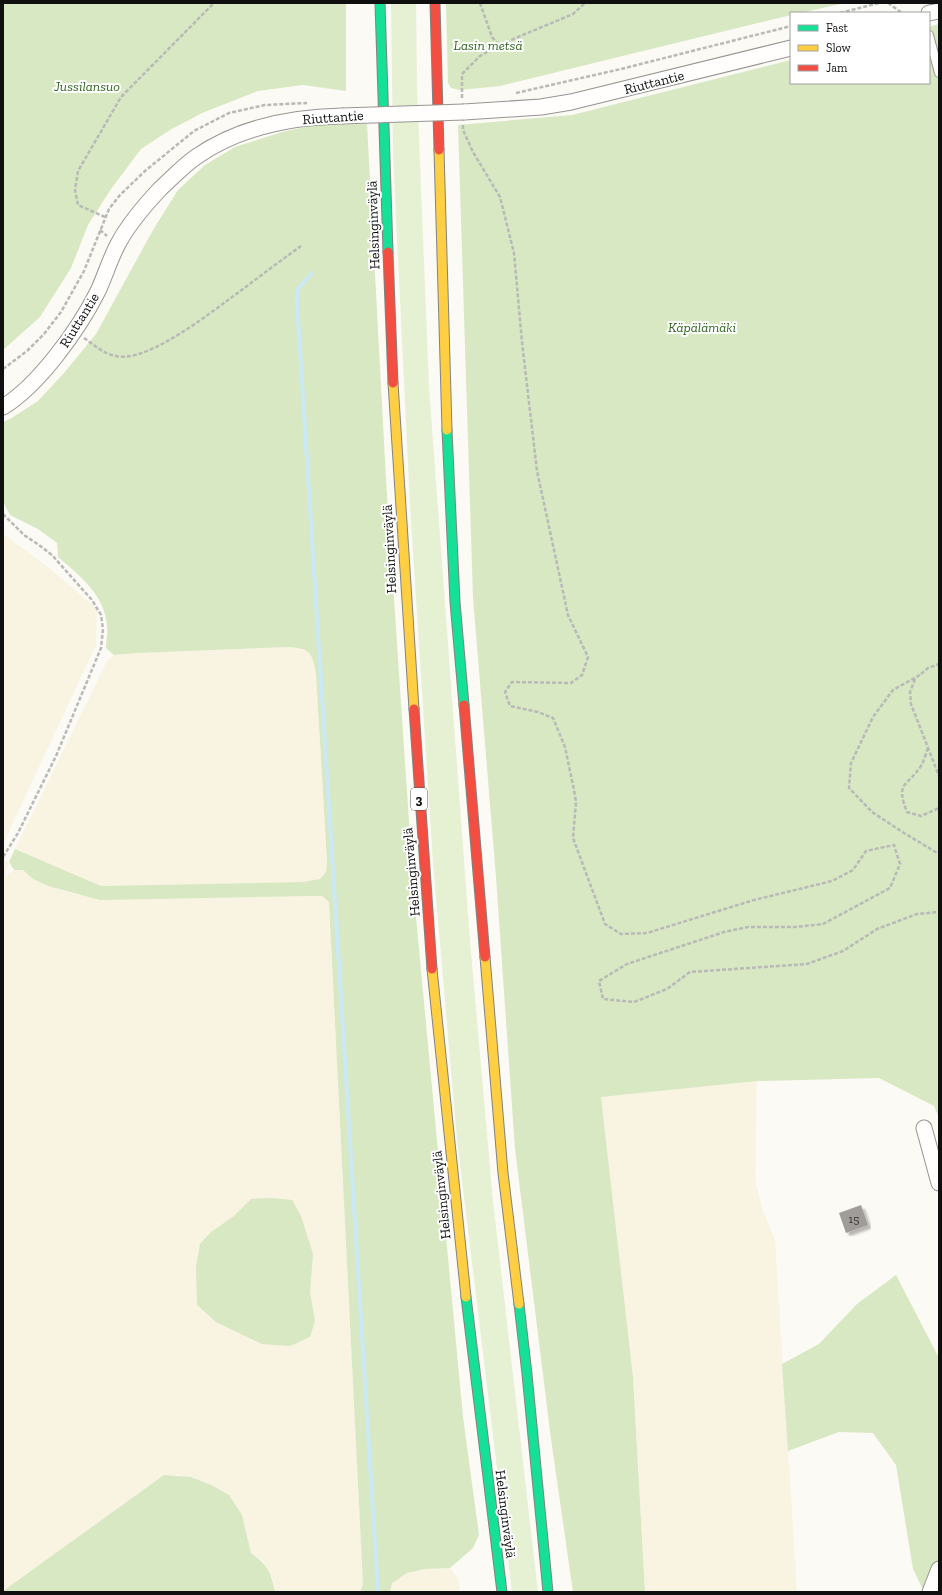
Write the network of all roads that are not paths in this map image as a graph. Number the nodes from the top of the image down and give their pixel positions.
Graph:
1 (380, 3) edge
2 (435, 3) edge
3 (930, 39) edge
4 (790, 48) edge
5 (939, 73) edge
6 (3, 407) edge
7 (924, 1128) dead end
8 (939, 1183) edge
9 (939, 1569) edge
10 (502, 1592) edge
11 (548, 1592) edge
12 (930, 1592) edge

1 - 10 highway, Helsinginväylä / 3
2 - 11 highway
3 - 5 lane
4 - 6 street, Riuttantie, bridge
7 - 8 street
9 - 12 street

